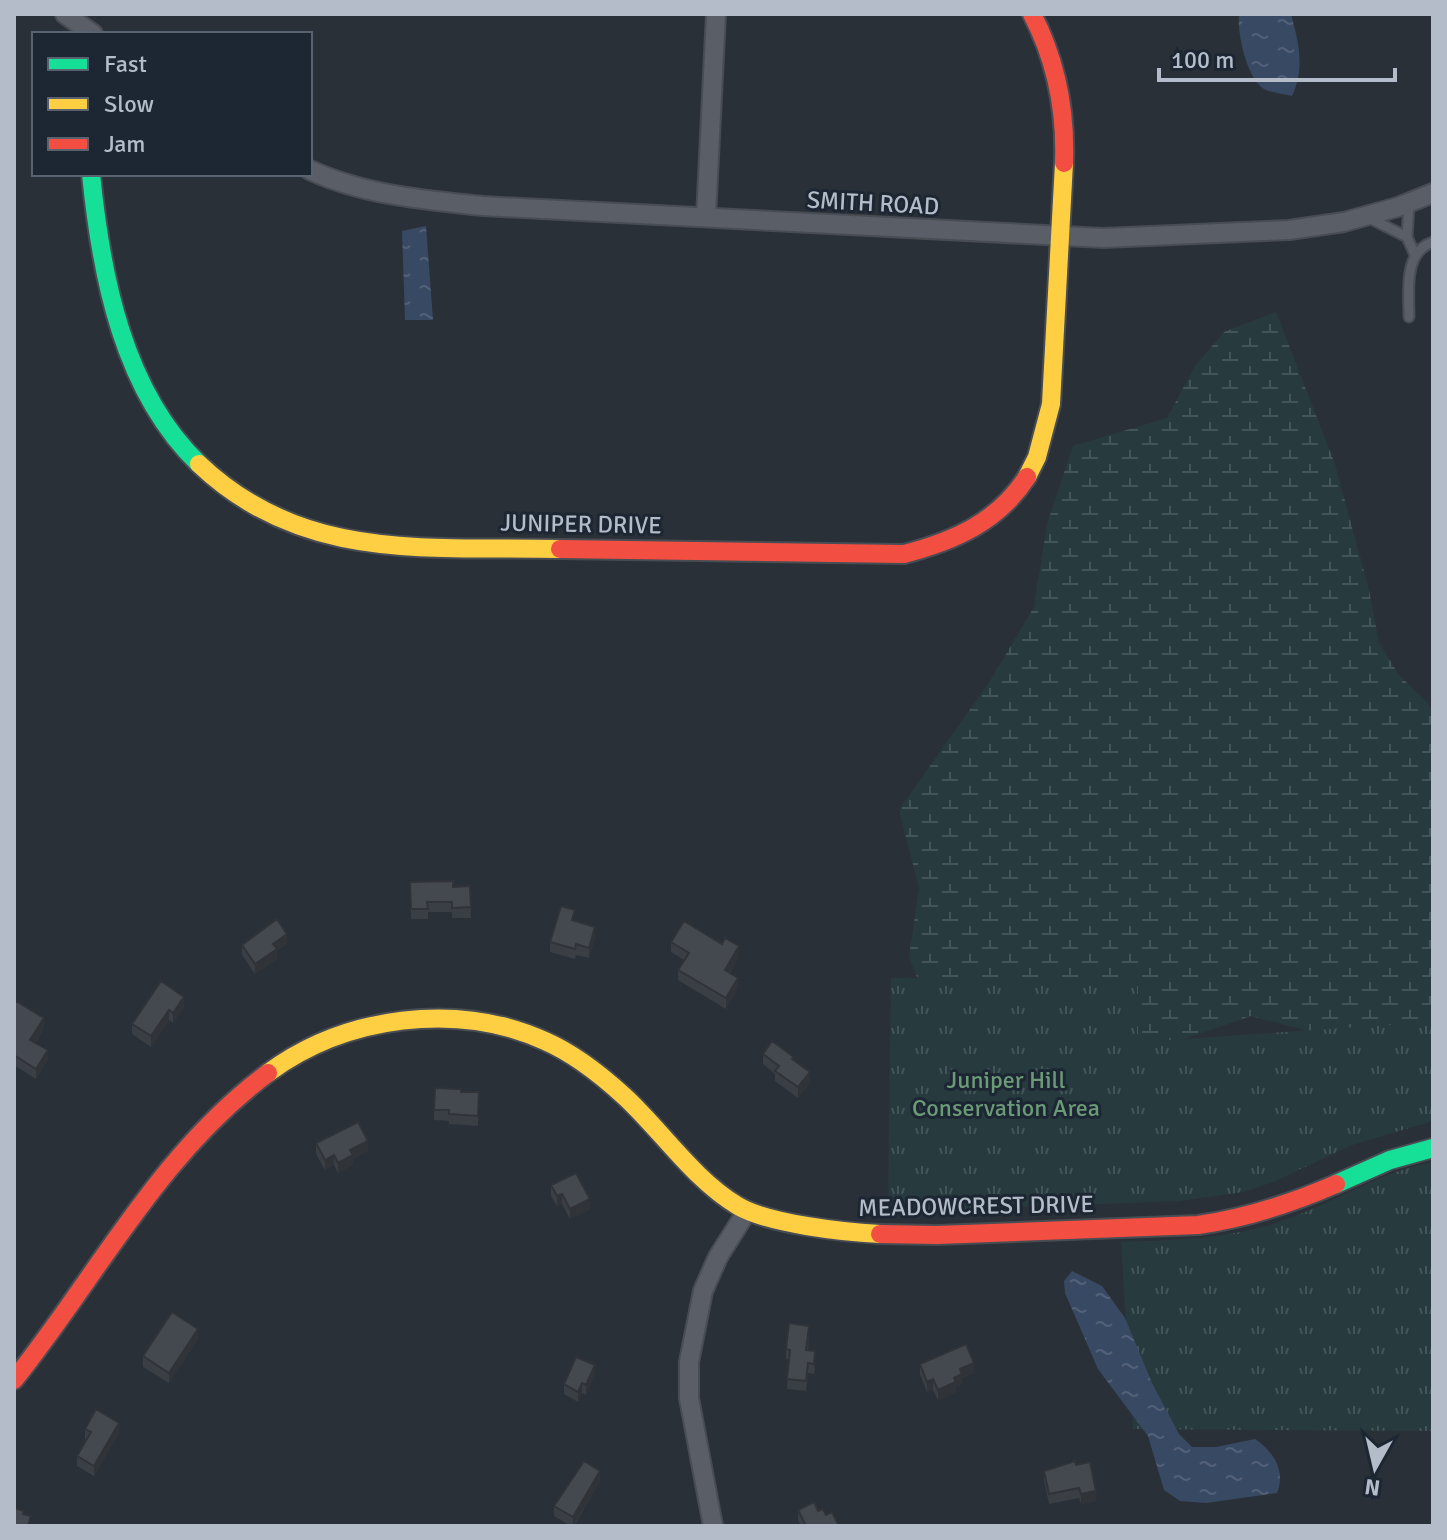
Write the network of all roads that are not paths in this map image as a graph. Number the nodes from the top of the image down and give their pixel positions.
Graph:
1 (65, 14) edge
2 (716, 14) edge
3 (1032, 14) edge
4 (90, 32) edge
5 (312, 171) edge
6 (91, 176) edge
7 (1433, 193) edge
8 (1409, 203) junction
9 (1365, 216) junction
10 (706, 217) junction
11 (1058, 236) junction
12 (1407, 237) junction
13 (1433, 242) edge
14 (1415, 255) junction
15 (1409, 317) dead end
16 (1433, 1148) edge
17 (747, 1211) junction
18 (14, 1380) edge
19 (713, 1526) edge

1 - 4 street
2 - 10 street
3 - 11 street, JUNIPER DRIVE
5 - 10 street, SMITH ROAD
6 - 11 street, JUNIPER DRIVE
7 - 8 street, SMITH ROAD
8 - 9 street, SMITH ROAD
8 - 12 lane
9 - 11 street, SMITH ROAD
9 - 12 lane
10 - 11 street, SMITH ROAD
12 - 14 lane
13 - 14 lane
14 - 15 lane
16 - 17 street, MEADOWCREST DRIVE
17 - 18 street, MEADOWCREST DRIVE
17 - 19 street

